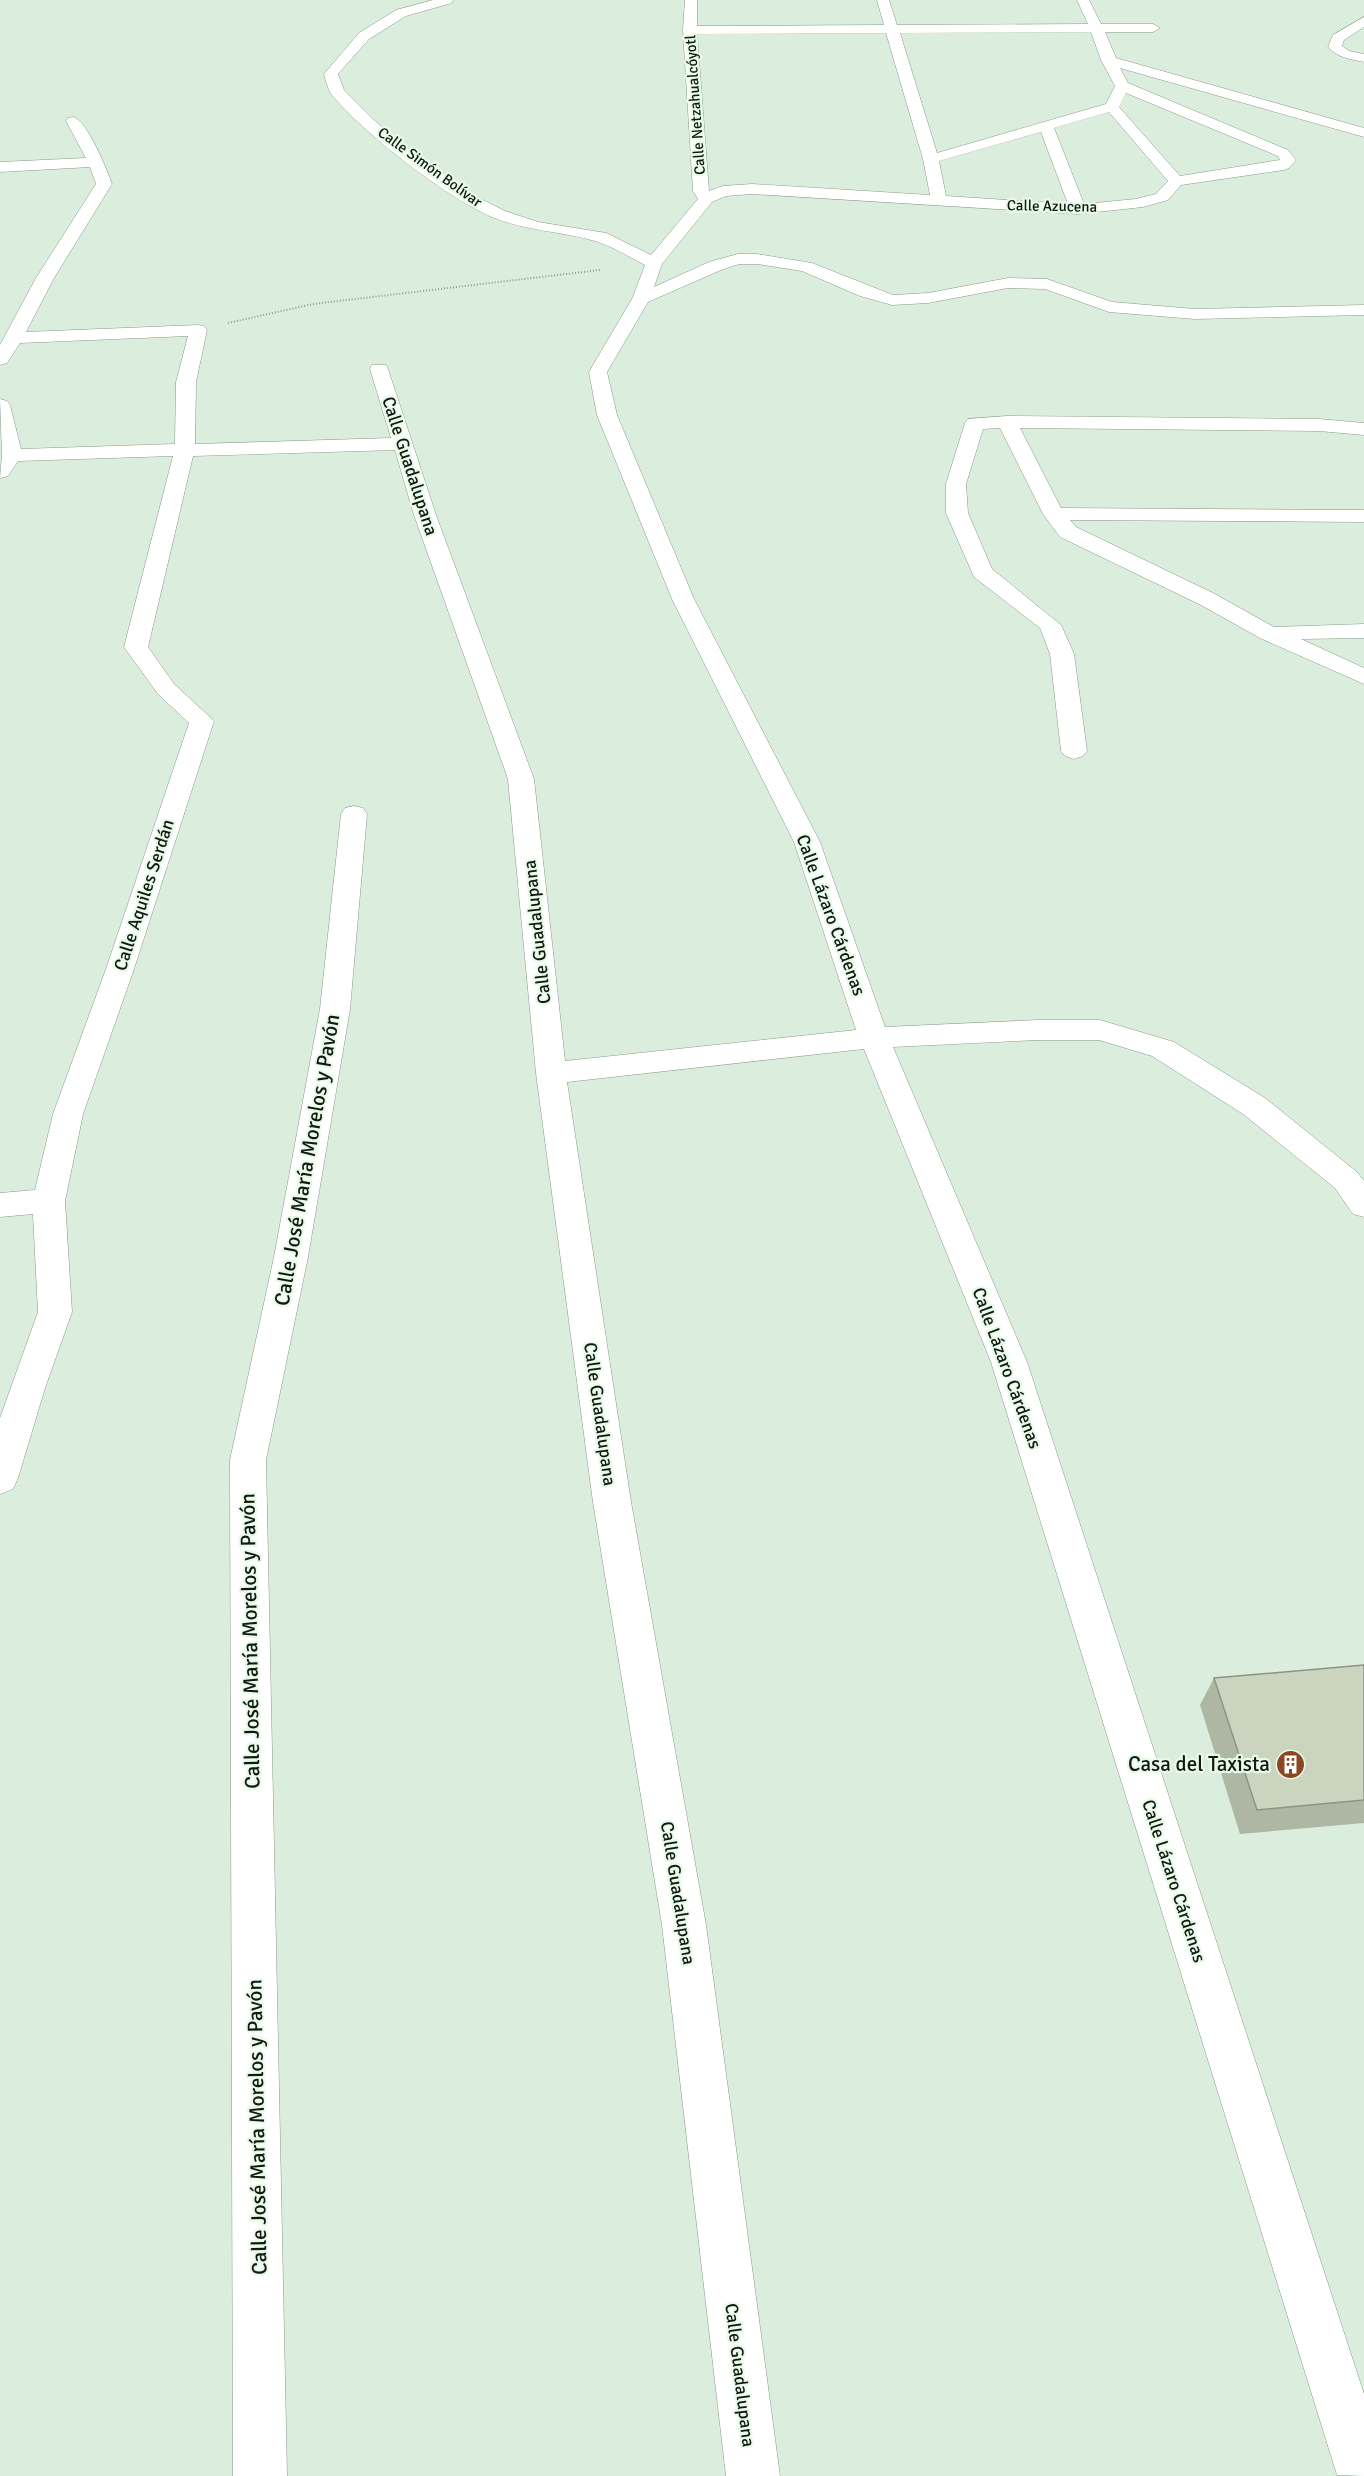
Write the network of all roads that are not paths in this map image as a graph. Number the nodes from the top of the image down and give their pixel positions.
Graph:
1 (447, 0) edge
2 (691, 0) edge
3 (883, 0) edge
4 (1083, 0) edge
5 (1364, 21) edge
6 (1098, 28) junction
7 (1153, 28) dead end
8 (690, 30) junction
9 (893, 30) junction
10 (1364, 58) edge
11 (1107, 60) junction
12 (1122, 86) junction
13 (1112, 107) junction
14 (73, 121) dead end
15 (1046, 126) junction
16 (1364, 133) edge
17 (931, 159) junction
18 (96, 162) junction
19 (0, 167) edge
20 (1176, 181) junction
21 (706, 199) junction
22 (939, 202) junction
23 (1078, 209) junction
24 (649, 277) junction
25 (1364, 310) edge
26 (14, 338) junction
27 (0, 359) edge
28 (379, 369) dead end
29 (0, 405) edge
30 (1007, 422) junction
31 (1364, 429) edge
32 (402, 444) junction
33 (185, 448) junction
34 (12, 455) junction
35 (0, 474) edge
36 (1054, 514) junction
37 (1364, 516) edge
38 (1364, 631) edge
39 (1268, 633) junction
40 (1363, 678) edge
41 (1074, 751) dead end
42 (354, 814) dead end
43 (874, 1038) junction
44 (551, 1073) junction
45 (49, 1201) junction
46 (0, 1205) edge
47 (1364, 1205) edge
48 (0, 1478) edge
49 (1364, 2475) edge
50 (260, 2476) edge
51 (753, 2476) edge

1 - 24 street, Calle Simón Bolívar
2 - 8 street, Calle Netzahualcóyotl
3 - 9 street
4 - 6 street
5 - 10 street
6 - 7 street
6 - 9 street
6 - 11 street
8 - 9 street
8 - 21 street, Calle Netzahualcóyotl
9 - 17 street
11 - 12 street
11 - 16 street
12 - 13 street
12 - 20 street
13 - 15 street
13 - 20 street
14 - 18 street
15 - 17 street
15 - 23 street
17 - 22 street
18 - 19 street
18 - 26 street
20 - 23 street, Calle Azucena
21 - 22 street, Calle Azucena
21 - 24 street, Calle Netzahualcóyotl
22 - 23 street, Calle Azucena
24 - 25 street
24 - 43 street, Calle Lázaro Cárdenas
26 - 27 street
26 - 33 street, Calle Aquiles Serdán
28 - 32 street, Calle Guadalupana
29 - 34 street
30 - 31 street
30 - 36 street
30 - 41 street
32 - 33 street
32 - 44 street, Calle Guadalupana
33 - 34 street
33 - 45 street, Calle Aquiles Serdán
34 - 35 street
36 - 37 street
36 - 39 street
38 - 39 street
39 - 40 street
42 - 50 street, Calle José María Morelos y Pavón
43 - 44 street
43 - 47 street
43 - 49 street, Calle Lázaro Cárdenas
44 - 51 street, Calle Guadalupana
45 - 46 street
45 - 48 street, Calle Aquiles Serdán

